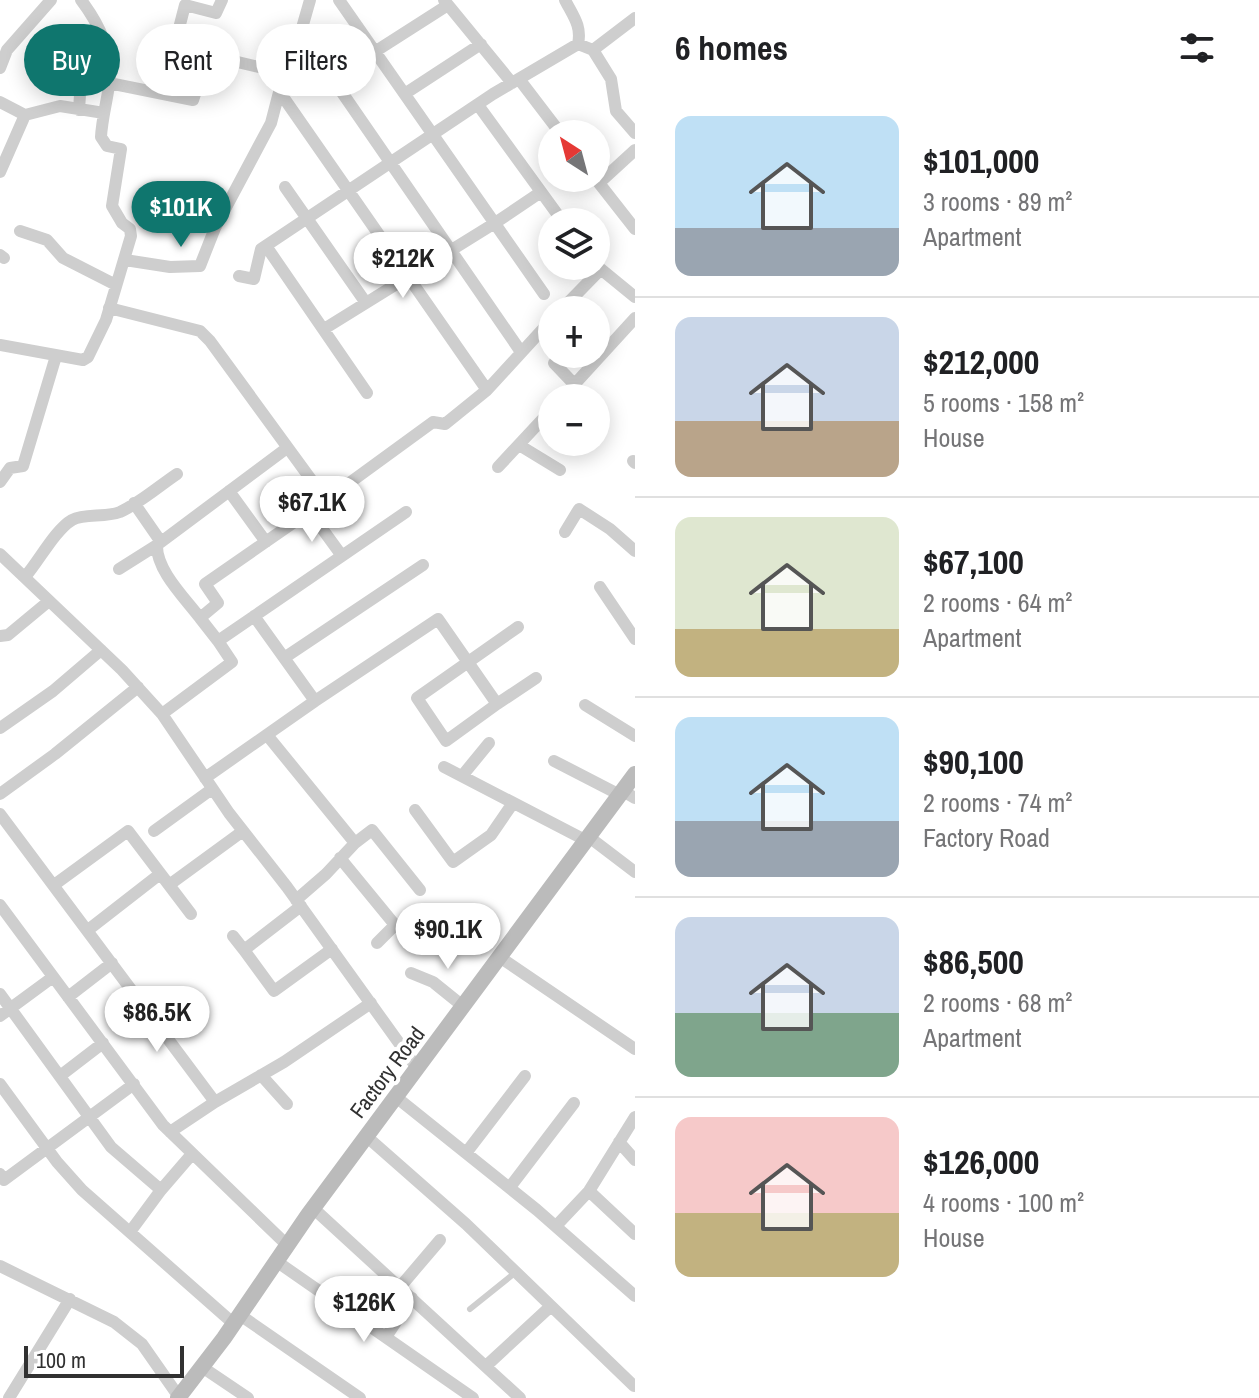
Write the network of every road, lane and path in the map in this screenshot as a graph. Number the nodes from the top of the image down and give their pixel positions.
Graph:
1 (51, 0) edge
2 (81, 0) edge
3 (222, 0) edge
4 (310, 0) edge
5 (339, 0) edge
6 (565, 0) edge
7 (446, 2) edge
8 (635, 18) edge
9 (97, 24) edge
10 (180, 24) edge
11 (303, 24) edge
12 (356, 24) edge
13 (481, 44) junction
14 (578, 44) junction
15 (593, 50) junction
16 (376, 51) joint
17 (256, 66) edge
18 (0, 68) edge
19 (515, 81) junction
20 (120, 85) edge
21 (406, 93) junction
22 (80, 96) edge
23 (107, 96) edge
24 (278, 96) edge
25 (282, 96) edge
26 (344, 96) edge
27 (0, 102) edge
28 (478, 105) junction
29 (79, 110) junction
30 (104, 113) junction
31 (25, 115) junction
32 (549, 120) edge
33 (635, 133) edge
34 (434, 134) junction
35 (635, 150) edge
36 (390, 163) junction
37 (610, 170) edge
38 (0, 172) edge
39 (285, 187) dead end
40 (538, 188) edge
41 (349, 191) junction
42 (541, 192) joint
43 (606, 192) edge
44 (553, 208) edge
45 (307, 218) junction
46 (495, 223) junction
47 (635, 229) edge
48 (20, 231) dead end
49 (266, 246) junction
50 (450, 251) junction
51 (125, 260) junction
52 (239, 276) dead end
53 (408, 276) junction
54 (610, 277) edge
55 (587, 280) edge
56 (116, 285) junction
57 (544, 294) dead end
58 (573, 296) edge
59 (635, 297) edge
60 (366, 303) junction
61 (109, 308) junction
62 (635, 318) edge
63 (324, 329) junction
64 (538, 334) edge
65 (0, 345) edge
66 (521, 352) junction
67 (56, 356) junction
68 (559, 368) edge
69 (574, 384) joint
70 (487, 390) junction
71 (367, 393) dead end
72 (538, 424) edge
73 (519, 445) junction
74 (287, 448) junction
75 (498, 467) dead end
76 (560, 470) dead end
77 (177, 474) dead end
78 (1, 478) edge
79 (229, 491) junction
80 (326, 500) junction
81 (134, 503) junction
82 (310, 512) junction
83 (406, 512) dead end
84 (565, 532) dead end
85 (266, 542) junction
86 (159, 543) junction
87 (635, 551) edge
88 (0, 554) edge
89 (342, 556) junction
90 (423, 565) dead end
91 (119, 569) dead end
92 (25, 577) junction
93 (600, 587) dead end
94 (49, 601) junction
95 (254, 616) junction
96 (200, 618) junction
97 (518, 627) dead end
98 (0, 636) edge
99 (635, 639) edge
100 (218, 641) junction
101 (101, 650) junction
102 (284, 658) junction
103 (468, 662) junction
104 (536, 678) dead end
105 (138, 687) junction
106 (315, 701) junction
107 (497, 704) junction
108 (585, 705) dead end
109 (162, 714) junction
110 (0, 728) edge
111 (267, 735) junction
112 (635, 736) edge
113 (489, 743) dead end
114 (554, 761) dead end
115 (444, 767) dead end
116 (635, 774) edge
117 (462, 776) junction
118 (209, 783) junction
119 (0, 794) edge
120 (626, 795) edge
121 (513, 803) junction
122 (415, 810) dead end
123 (0, 814) edge
124 (154, 831) dead end
125 (243, 831) junction
126 (588, 839) junction
127 (355, 843) junction
128 (340, 858) junction
129 (635, 872) edge
130 (164, 880) junction
131 (54, 885) junction
132 (420, 890) dead end
133 (299, 903) junction
134 (0, 905) edge
135 (191, 914) dead end
136 (88, 930) junction
137 (233, 936) dead end
138 (377, 943) dead end
139 (332, 949) junction
140 (244, 950) junction
141 (501, 958) junction
142 (112, 963) junction
143 (411, 973) dead end
144 (53, 977) junction
145 (0, 994) edge
146 (68, 997) junction
147 (371, 1003) junction
148 (464, 1007) junction
149 (5, 1012) edge
150 (103, 1043) junction
151 (635, 1049) edge
152 (417, 1068) junction
153 (261, 1075) junction
154 (60, 1076) junction
155 (525, 1076) dead end
156 (0, 1084) edge
157 (134, 1084) junction
158 (396, 1097) junction
159 (215, 1102) junction
160 (574, 1103) dead end
161 (287, 1104) dead end
162 (89, 1117) junction
163 (635, 1117) edge
164 (170, 1132) junction
165 (366, 1136) junction
166 (619, 1142) junction
167 (46, 1148) junction
168 (466, 1153) junction
169 (192, 1154) junction
170 (635, 1160) edge
171 (1, 1179) edge
172 (510, 1187) junction
173 (161, 1190) junction
174 (589, 1191) junction
175 (313, 1208) junction
176 (556, 1226) junction
177 (130, 1232) junction
178 (635, 1234) edge
179 (440, 1240) dead end
180 (287, 1245) junction
181 (276, 1261) junction
182 (0, 1266) edge
183 (516, 1272) junction
184 (400, 1287) junction
185 (635, 1296) edge
186 (412, 1298) junction
187 (70, 1299) junction
188 (551, 1306) junction
189 (470, 1309) dead end
190 (237, 1319) junction
191 (386, 1337) junction
192 (486, 1366) junction
193 (202, 1367) junction
194 (634, 1386) edge
195 (345, 1394) edge
196 (179, 1397) edge
197 (9, 1398) edge
198 (248, 1398) edge
199 (360, 1398) edge
200 (473, 1398) edge
201 (520, 1398) edge

1 - 18 street
2 - 9 street
3 - 10 street
4 - 11 street
5 - 12 street
6 - 14 street
7 - 13 street
7 - 16 street
8 - 15 street
13 - 19 street
13 - 21 street
14 - 15 street
14 - 19 street
15 - 33 street
16 - 21 street
17 - 20 street
19 - 28 street
19 - 32 street
21 - 34 street
22 - 29 street
23 - 30 street
24 - 51 street
25 - 41 street
26 - 36 street
27 - 31 street
28 - 34 street
28 - 40 street
29 - 30 street
29 - 31 street
30 - 51 street
31 - 38 street
34 - 36 street
34 - 46 street
35 - 37 street
36 - 41 street
36 - 50 street
39 - 45 street
41 - 45 street
41 - 53 street
42 - 44 street
42 - 46 street
43 - 47 street
45 - 49 street
45 - 60 street
46 - 50 street
46 - 57 street
48 - 56 street
49 - 52 street
49 - 63 street
50 - 53 street
50 - 66 street
51 - 56 street
53 - 60 street
53 - 70 street
54 - 59 street
55 - 58 street
56 - 61 street
60 - 63 street
61 - 67 street
61 - 74 street
62 - 69 street
63 - 71 street
64 - 66 street
65 - 67 street
66 - 70 street
67 - 78 street
68 - 69 street
70 - 80 street
72 - 73 street
73 - 75 street
73 - 76 street
74 - 79 street
74 - 80 street
77 - 81 street
79 - 85 street
79 - 86 street
80 - 82 street
81 - 86 street
81 - 92 street
82 - 85 street
82 - 89 street
83 - 89 street
84 - 87 street
85 - 96 street
86 - 91 street
86 - 96 street
88 - 92 street
89 - 95 street
90 - 102 street
92 - 94 street
93 - 99 street
94 - 98 street
94 - 101 street
95 - 100 street
95 - 102 street
96 - 100 street
97 - 103 street
100 - 109 street
101 - 105 street
101 - 110 street
102 - 106 street
103 - 106 street
103 - 107 street
103 - 107 street
104 - 107 street
105 - 109 street
105 - 119 street
106 - 111 street
108 - 112 street
109 - 118 street
111 - 118 street
111 - 127 street
113 - 117 street
114 - 120 street
115 - 117 street
116 - 120 main road, Factory Road
117 - 121 street
118 - 124 street
118 - 125 street
120 - 126 main road, Factory Road
121 - 122 street
121 - 126 street
123 - 131 street
125 - 130 street
125 - 133 street
126 - 129 street
126 - 141 main road, Factory Road
127 - 128 street
127 - 132 street
128 - 133 street
128 - 138 street
130 - 131 street
130 - 135 street
130 - 136 street
131 - 136 street
133 - 139 street
133 - 140 street
134 - 144 street
136 - 142 street
137 - 140 street
139 - 140 street
139 - 147 street
141 - 148 main road, Factory Road
141 - 151 street
142 - 146 street
142 - 159 street
143 - 148 street
144 - 146 street
144 - 149 street
145 - 149 street
146 - 150 street
147 - 152 street
147 - 153 street
148 - 152 main road, Factory Road
149 - 154 street
150 - 154 street
150 - 157 street
152 - 158 main road, Factory Road
153 - 159 street
153 - 161 street
154 - 162 street
155 - 168 street
156 - 167 street
157 - 162 street
157 - 164 street
158 - 165 main road, Factory Road
158 - 168 street
159 - 164 street
160 - 172 street
162 - 167 street
162 - 173 street
163 - 166 street
164 - 169 street
165 - 175 main road, Factory Road
165 - 183 street
166 - 170 street
166 - 174 street
167 - 171 street
167 - 177 street
168 - 172 street
169 - 173 street
169 - 180 street
172 - 176 street
173 - 177 street
174 - 176 street
174 - 178 street
175 - 180 main road, Factory Road
175 - 184 street
176 - 185 street
177 - 190 street
179 - 184 street
180 - 181 main road, Factory Road
181 - 190 main road, Factory Road
181 - 191 street
182 - 187 street
183 - 188 street
183 - 189 lane
184 - 186 street
186 - 191 street
186 - 192 street
187 - 196 street
187 - 197 street
188 - 192 street
188 - 194 street
190 - 193 main road, Factory Road
190 - 195 street
191 - 200 street
192 - 201 street
193 - 196 main road, Factory Road
193 - 198 street
195 - 199 street

